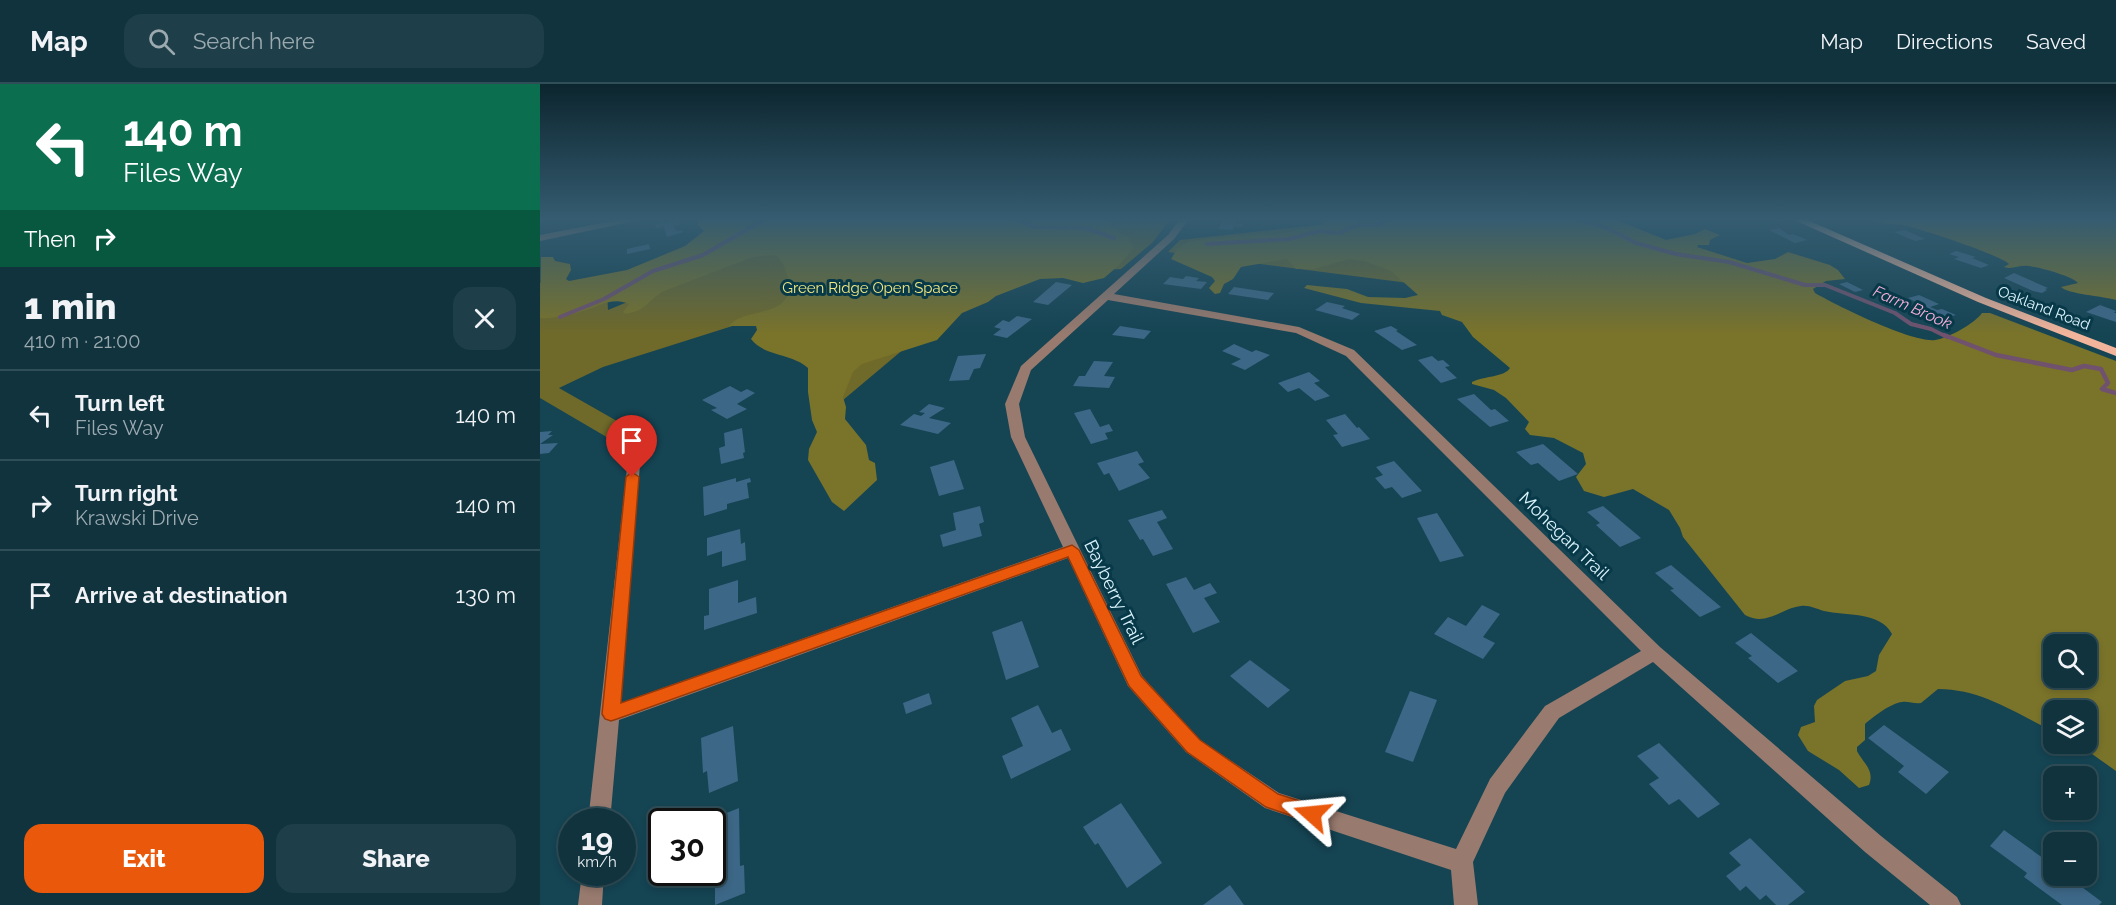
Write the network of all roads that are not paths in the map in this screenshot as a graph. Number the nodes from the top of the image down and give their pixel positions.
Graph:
1 (1148, 257) edge
2 (1884, 257) edge
3 (1105, 296) junction
4 (2116, 352) edge
5 (634, 453) dead end
6 (1072, 550) junction
7 (1654, 652) junction
8 (611, 714) junction
9 (601, 808) edge
10 (1462, 862) junction
11 (592, 886) edge
12 (590, 905) edge
13 (1466, 905) edge
14 (1949, 905) edge

1 - 3 street, Bayberry Trail
2 - 4 main road, Oakland Road
3 - 6 street, Bayberry Trail
3 - 7 street, Mohegan Trail
5 - 8 street
6 - 8 street
6 - 10 street, Bayberry Trail
7 - 10 street
7 - 14 street, Mohegan Trail
8 - 9 street
10 - 13 street
11 - 12 street

